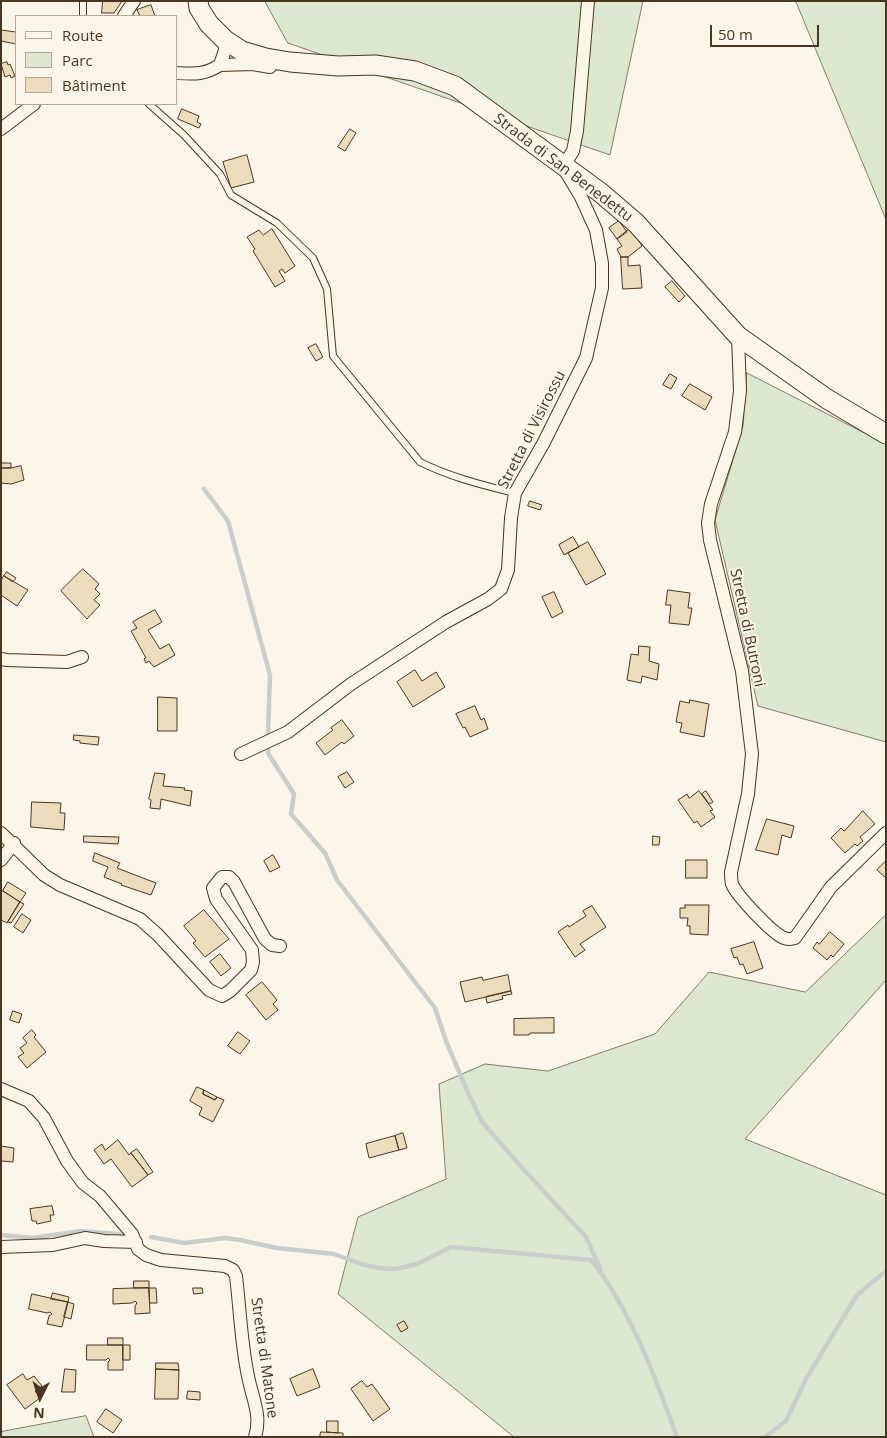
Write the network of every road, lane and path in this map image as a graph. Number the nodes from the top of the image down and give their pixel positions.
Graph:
1 (83, 1) edge
2 (134, 1) edge
3 (198, 1) edge
4 (588, 1) edge
5 (83, 15) edge
6 (125, 15) edge
7 (225, 40) junction
8 (290, 62) junction
9 (220, 65) junction
10 (178, 73) edge
11 (33, 105) edge
12 (150, 105) edge
13 (1, 129) edge
14 (563, 167) junction
15 (738, 336) junction
16 (886, 434) edge
17 (515, 493) junction
18 (82, 657) dead end
19 (1, 659) edge
20 (241, 754) dead end
21 (1, 832) edge
22 (886, 833) edge
23 (14, 843) junction
24 (1, 860) edge
25 (280, 946) dead end
26 (1, 1089) edge
27 (136, 1242) junction
28 (1, 1247) edge
29 (255, 1437) edge

1 - 5 lane
2 - 6 street
3 - 7 street, Strada di San Benedettu
4 - 14 street
7 - 8 street, Strada di San Benedettu
7 - 9 street
8 - 9 street
8 - 14 street, Strada di San Benedettu
9 - 10 street
11 - 13 street
12 - 17 lane
14 - 15 street, Strada di San Benedettu
14 - 17 street, Stretta di Visirossu
15 - 16 street, Strada di San Benedettu
15 - 22 street, Stretta di Butroni
17 - 20 street, Stretta di Visirossu
18 - 19 street
21 - 23 street
23 - 24 street
23 - 25 street
26 - 27 street, Stretta di Matone
27 - 28 street
27 - 29 street, Stretta di Matone

